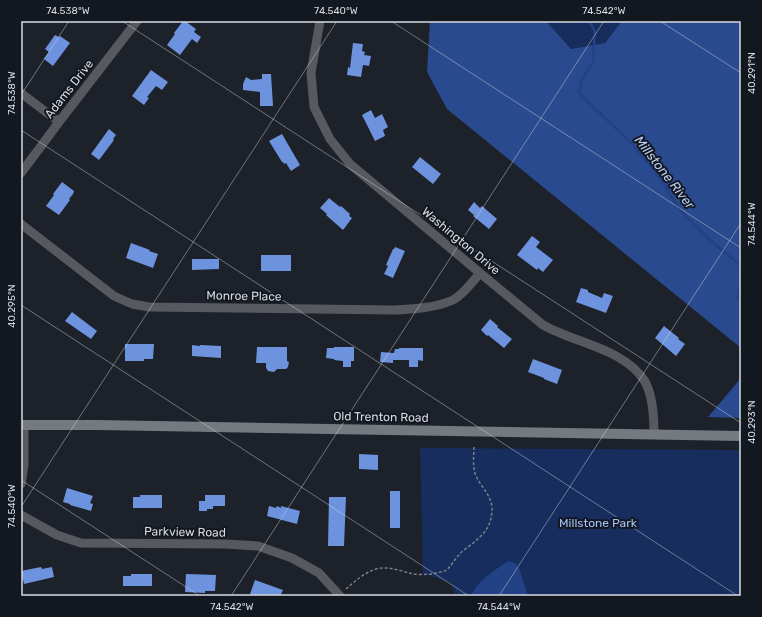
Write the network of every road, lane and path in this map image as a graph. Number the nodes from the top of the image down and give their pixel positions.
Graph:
1 (137, 21) edge
2 (320, 21) edge
3 (21, 93) edge
4 (59, 122) junction
5 (21, 173) edge
6 (21, 224) edge
7 (480, 273) junction
8 (22, 425) edge
9 (654, 434) junction
10 (741, 436) edge
11 (474, 446) dead end
12 (21, 484) edge
13 (21, 515) edge
14 (340, 595) edge

1 - 4 street, Adams Drive
2 - 7 street, Washington Drive
3 - 4 street
4 - 5 street, Adams Drive
6 - 7 street, Monroe Place
7 - 9 street, Washington Drive
8 - 9 main road, Old Trenton Road
8 - 12 street
9 - 10 main road, Old Trenton Road
11 - 14 path
13 - 14 street, Parkview Road

